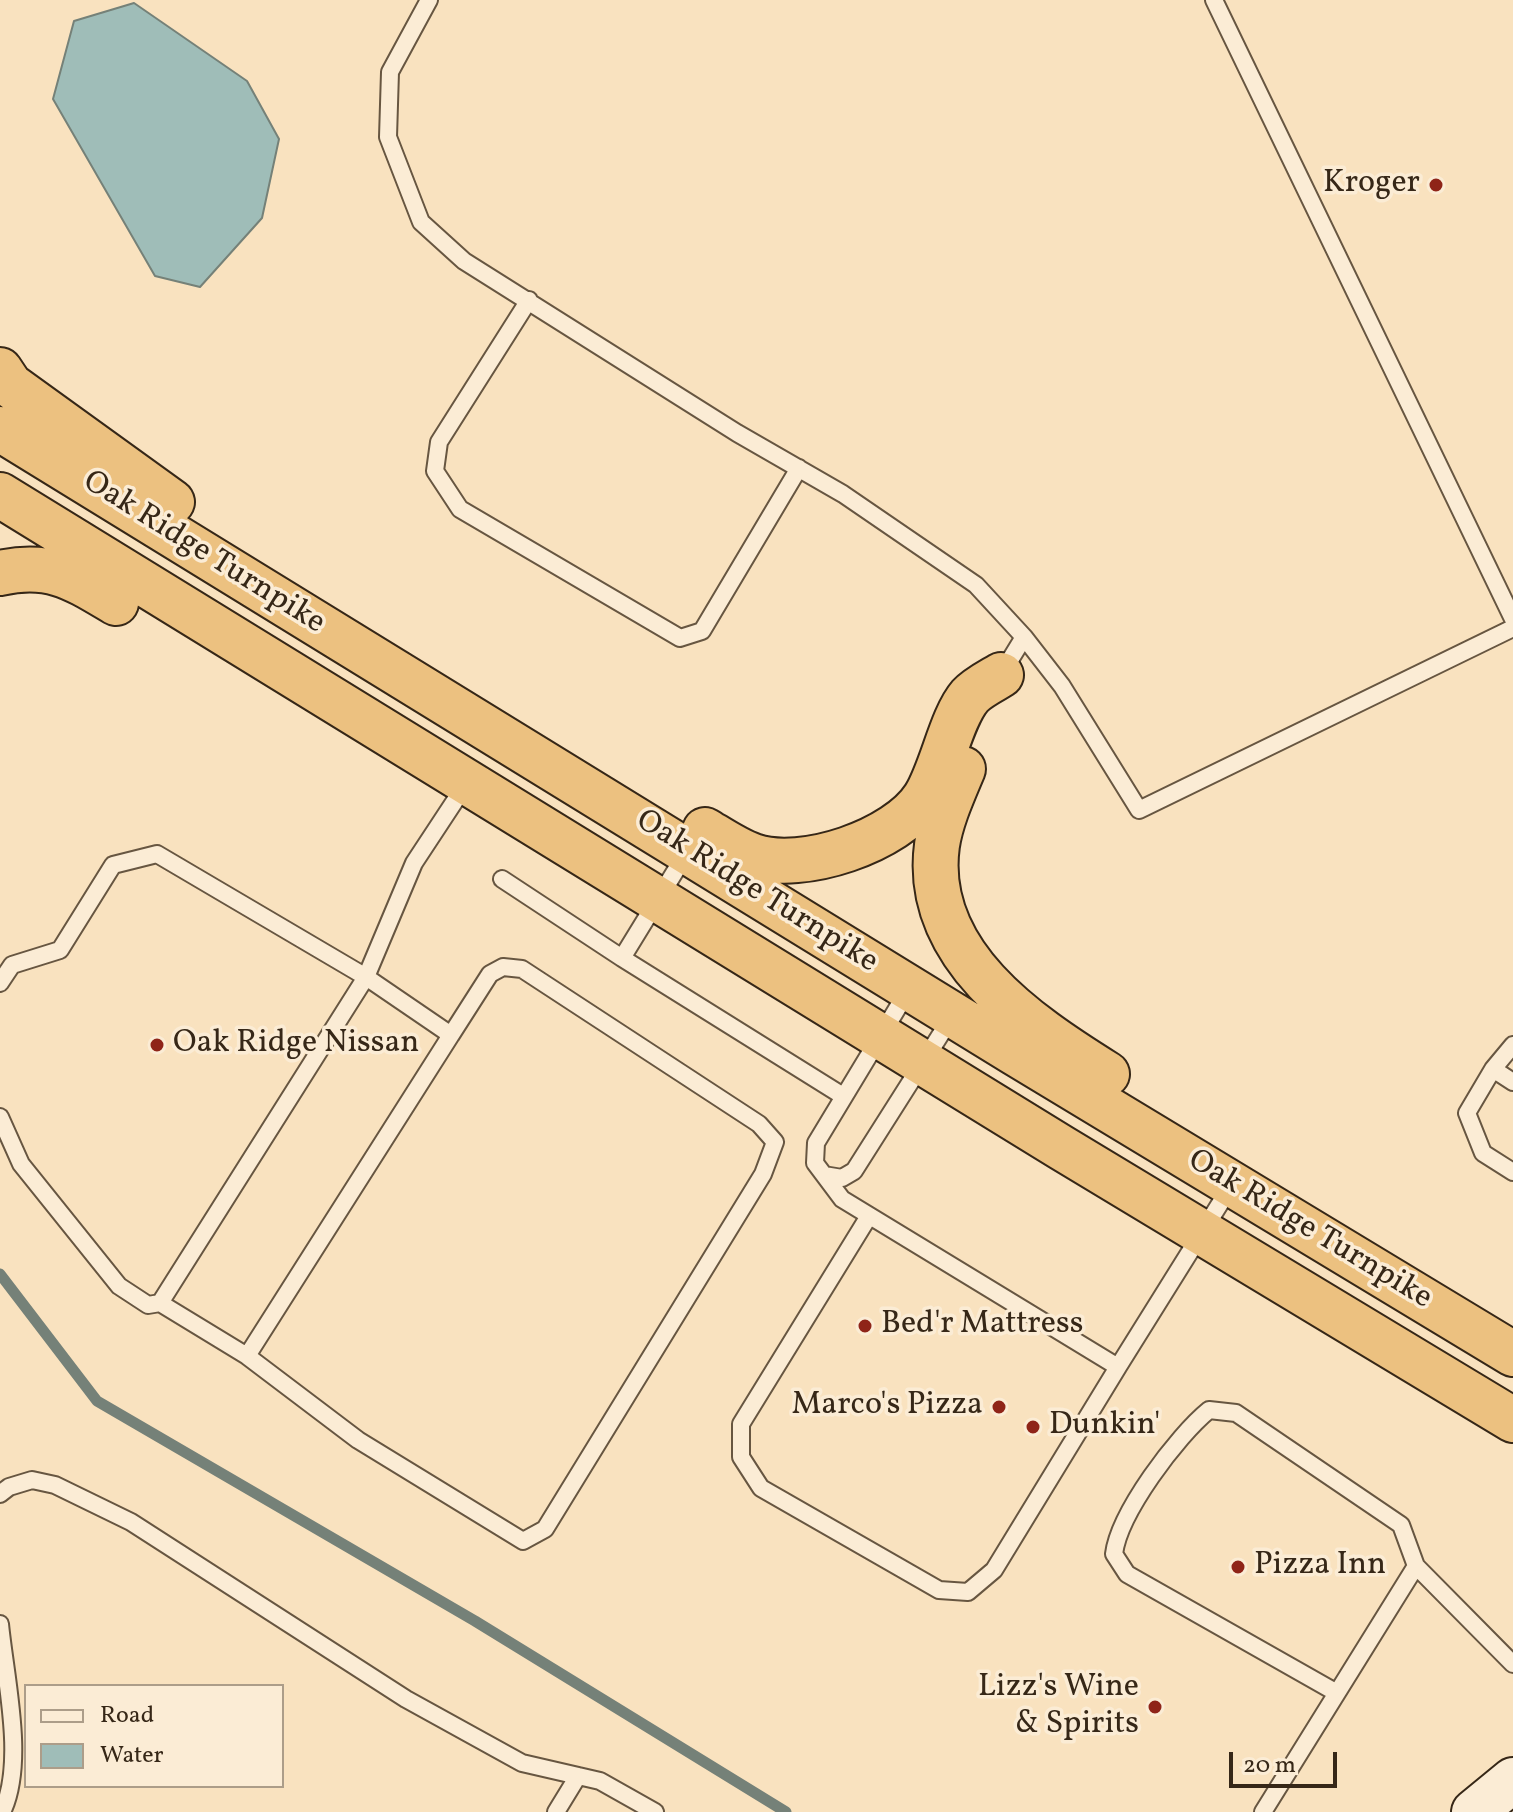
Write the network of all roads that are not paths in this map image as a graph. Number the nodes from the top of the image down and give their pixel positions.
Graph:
1 (429, 0) edge
2 (1214, 0) edge
3 (529, 300) junction
4 (0, 370) edge
5 (0, 429) edge
6 (799, 468) junction
7 (0, 495) edge
8 (0, 573) edge
9 (1513, 619) edge
10 (1513, 628) edge
11 (1024, 637) junction
12 (1001, 675) junction
13 (421, 687) junction
14 (340, 706) junction
15 (467, 783) junction
16 (687, 851) junction
17 (502, 879) dead end
18 (659, 899) junction
19 (622, 958) junction
20 (366, 977) junction
21 (0, 983) edge
22 (910, 988) junction
23 (953, 1015) junction
24 (451, 1035) junction
25 (880, 1036) junction
26 (1513, 1045) edge
27 (923, 1062) junction
28 (1493, 1069) junction
29 (1513, 1082) edge
30 (843, 1096) junction
31 (0, 1117) edge
32 (1513, 1172) edge
33 (824, 1175) junction
34 (1232, 1185) junction
35 (869, 1216) junction
36 (1201, 1232) junction
37 (1365, 1265) junction
38 (160, 1303) junction
39 (1513, 1354) edge
40 (247, 1356) junction
41 (1118, 1367) junction
42 (1513, 1420) edge
43 (0, 1494) edge
44 (1416, 1566) junction
45 (0, 1624) edge
46 (1513, 1664) edge
47 (1337, 1693) junction
48 (578, 1776) junction
49 (1513, 1780) edge
50 (2, 1812) edge
51 (556, 1812) edge
52 (655, 1812) edge
53 (1263, 1812) edge
54 (1474, 1812) edge

1 - 3 lane
2 - 9 lane
3 - 6 lane
3 - 6 lane
4 - 13 highway
5 - 13 highway, Oak Ridge Turnpike
6 - 11 lane
7 - 14 highway, Oak Ridge Turnpike
8 - 14 highway
10 - 11 lane
11 - 12 lane
12 - 13 highway
12 - 37 highway
13 - 16 highway, Oak Ridge Turnpike
14 - 15 highway, Oak Ridge Turnpike
15 - 18 highway, Oak Ridge Turnpike
15 - 20 lane
16 - 18 lane
16 - 22 highway, Oak Ridge Turnpike
17 - 19 lane
18 - 19 lane
18 - 25 highway, Oak Ridge Turnpike
19 - 30 lane
20 - 21 lane
20 - 24 lane
20 - 38 lane
22 - 23 highway, Oak Ridge Turnpike
22 - 25 lane
23 - 27 lane
23 - 34 highway, Oak Ridge Turnpike
24 - 40 lane
24 - 40 lane
25 - 27 highway, Oak Ridge Turnpike
25 - 30 lane
26 - 28 lane
27 - 33 lane
27 - 36 highway, Oak Ridge Turnpike
28 - 29 lane
28 - 32 lane
30 - 33 lane
31 - 38 lane
33 - 35 lane
34 - 36 lane
34 - 37 highway, Oak Ridge Turnpike
35 - 41 lane
35 - 41 lane
36 - 41 lane
36 - 42 highway, Oak Ridge Turnpike
37 - 39 highway, Oak Ridge Turnpike
38 - 40 lane
43 - 48 lane
44 - 46 lane
44 - 47 lane
44 - 47 lane
45 - 50 lane
47 - 53 lane
48 - 51 lane
48 - 52 lane
49 - 54 street

